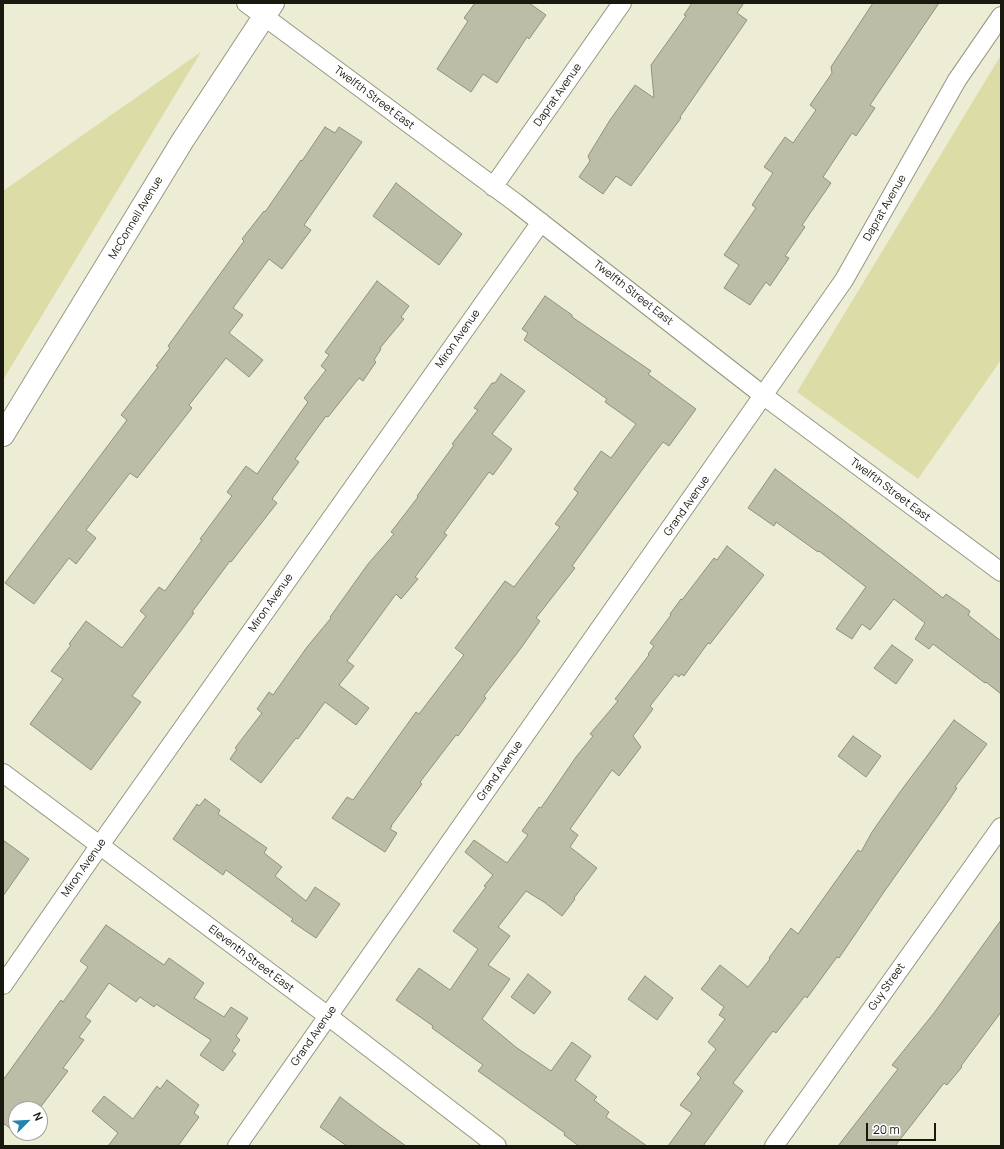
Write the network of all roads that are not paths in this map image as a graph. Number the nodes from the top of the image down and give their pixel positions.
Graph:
1 (246, 3) edge
2 (622, 3) edge
3 (268, 9) edge
4 (1001, 16) edge
5 (493, 187) junction
6 (541, 222) junction
7 (764, 396) junction
8 (3, 435) edge
9 (1001, 572) edge
10 (3, 773) edge
11 (1001, 827) edge
12 (100, 845) junction
13 (3, 985) edge
14 (328, 1016) junction
15 (237, 1146) edge
16 (497, 1146) edge
17 (774, 1146) edge

1 - 3 street, Twelfth Street East
2 - 5 street, Daprat Avenue
3 - 5 street, Twelfth Street East
3 - 8 main road, McConnell Avenue
4 - 7 street, Daprat Avenue
5 - 6 street, Twelfth Street East
6 - 7 street, Twelfth Street East
6 - 12 street, Miron Avenue
7 - 9 street, Twelfth Street East
7 - 14 street, Grand Avenue
10 - 12 street, Eleventh Street East
11 - 17 street, Guy Street
12 - 13 street, Miron Avenue
12 - 14 street, Eleventh Street East
14 - 15 street, Grand Avenue
14 - 16 street, Eleventh Street East

